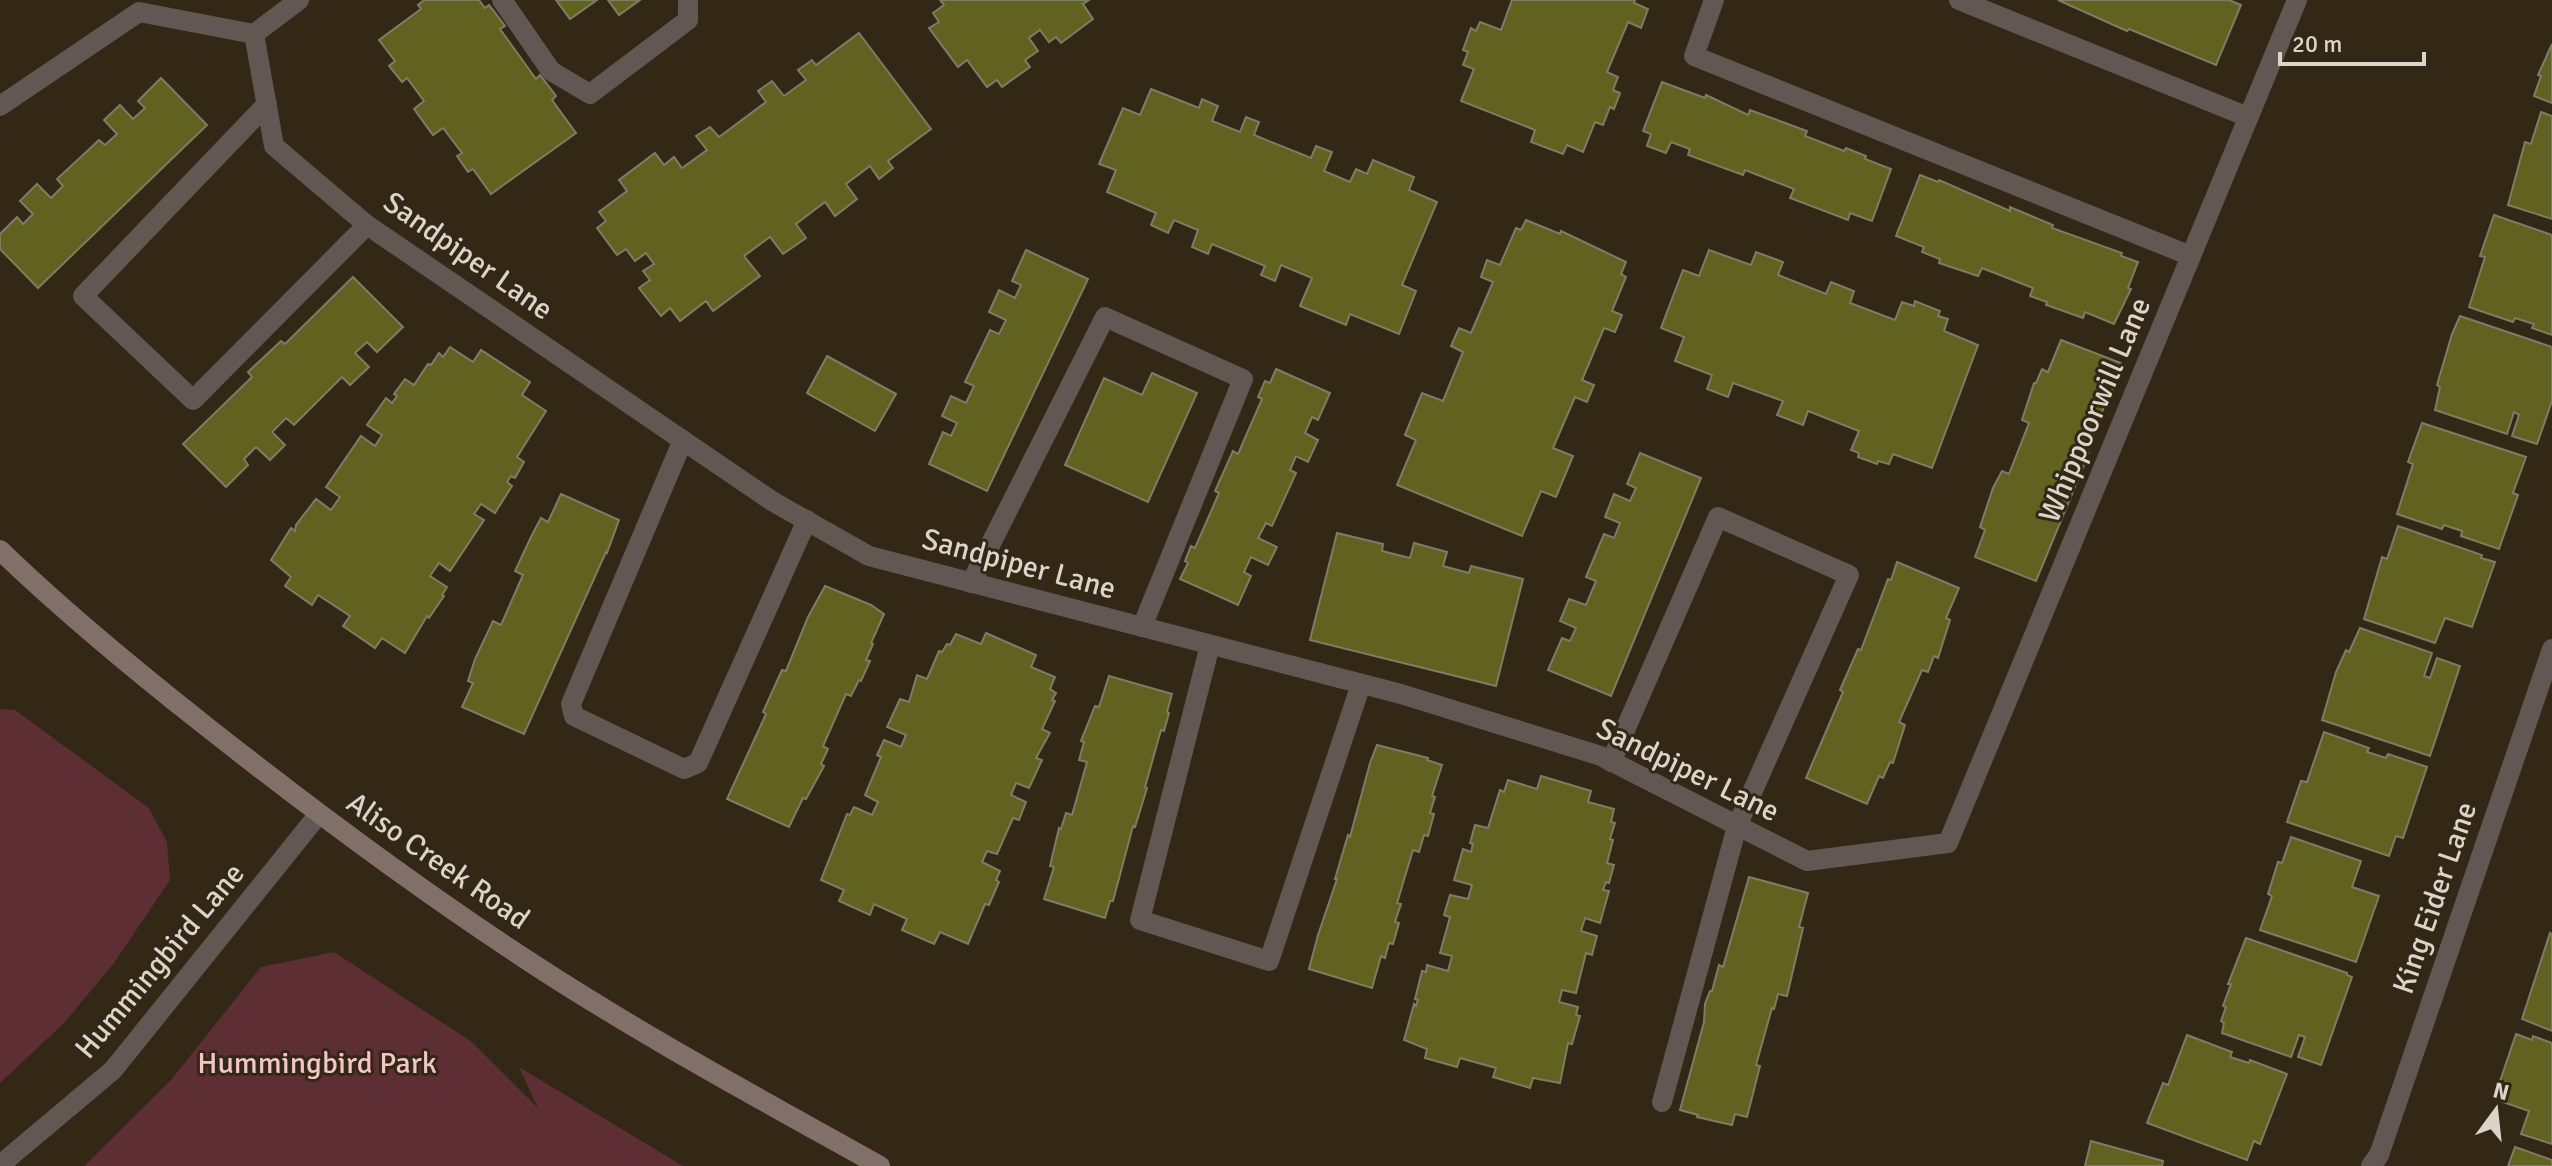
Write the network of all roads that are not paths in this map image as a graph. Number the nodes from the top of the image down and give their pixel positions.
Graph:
1 (299, 0) edge
2 (502, 0) edge
3 (688, 0) edge
4 (1714, 0) edge
5 (1959, 0) edge
6 (2297, 0) edge
7 (134, 6) edge
8 (254, 34) junction
9 (267, 104) junction
10 (0, 106) edge
11 (2248, 117) junction
12 (367, 225) junction
13 (2191, 256) junction
14 (683, 440) junction
15 (807, 520) junction
16 (0, 550) edge
17 (971, 583) junction
18 (1142, 627) junction
19 (1210, 645) junction
20 (2552, 649) edge
21 (1361, 684) junction
22 (1611, 762) junction
23 (318, 815) junction
24 (1737, 826) junction
25 (1948, 843) joint
26 (1662, 1102) dead end
27 (0, 1165) edge
28 (880, 1166) edge
29 (2371, 1166) edge

1 - 8 street
2 - 3 street
4 - 13 street
5 - 11 street
6 - 11 street, Whippoorwill Lane
7 - 8 street
7 - 10 street
8 - 9 street, Sandpiper Lane
9 - 12 street, Sandpiper Lane
9 - 12 street
11 - 13 street, Whippoorwill Lane
12 - 14 street, Sandpiper Lane
13 - 25 street, Whippoorwill Lane
14 - 15 street, Sandpiper Lane
14 - 15 street
15 - 17 street, Sandpiper Lane
16 - 23 main road, Aliso Creek Road
17 - 18 street, Sandpiper Lane
17 - 18 street
18 - 19 street, Sandpiper Lane
19 - 21 street, Sandpiper Lane
19 - 21 street
20 - 29 street, King Eider Lane
21 - 22 street, Sandpiper Lane
22 - 24 street, Sandpiper Lane
22 - 24 street
23 - 27 street, Hummingbird Lane
23 - 28 main road, Aliso Creek Road
24 - 25 street, Sandpiper Lane
24 - 26 street

